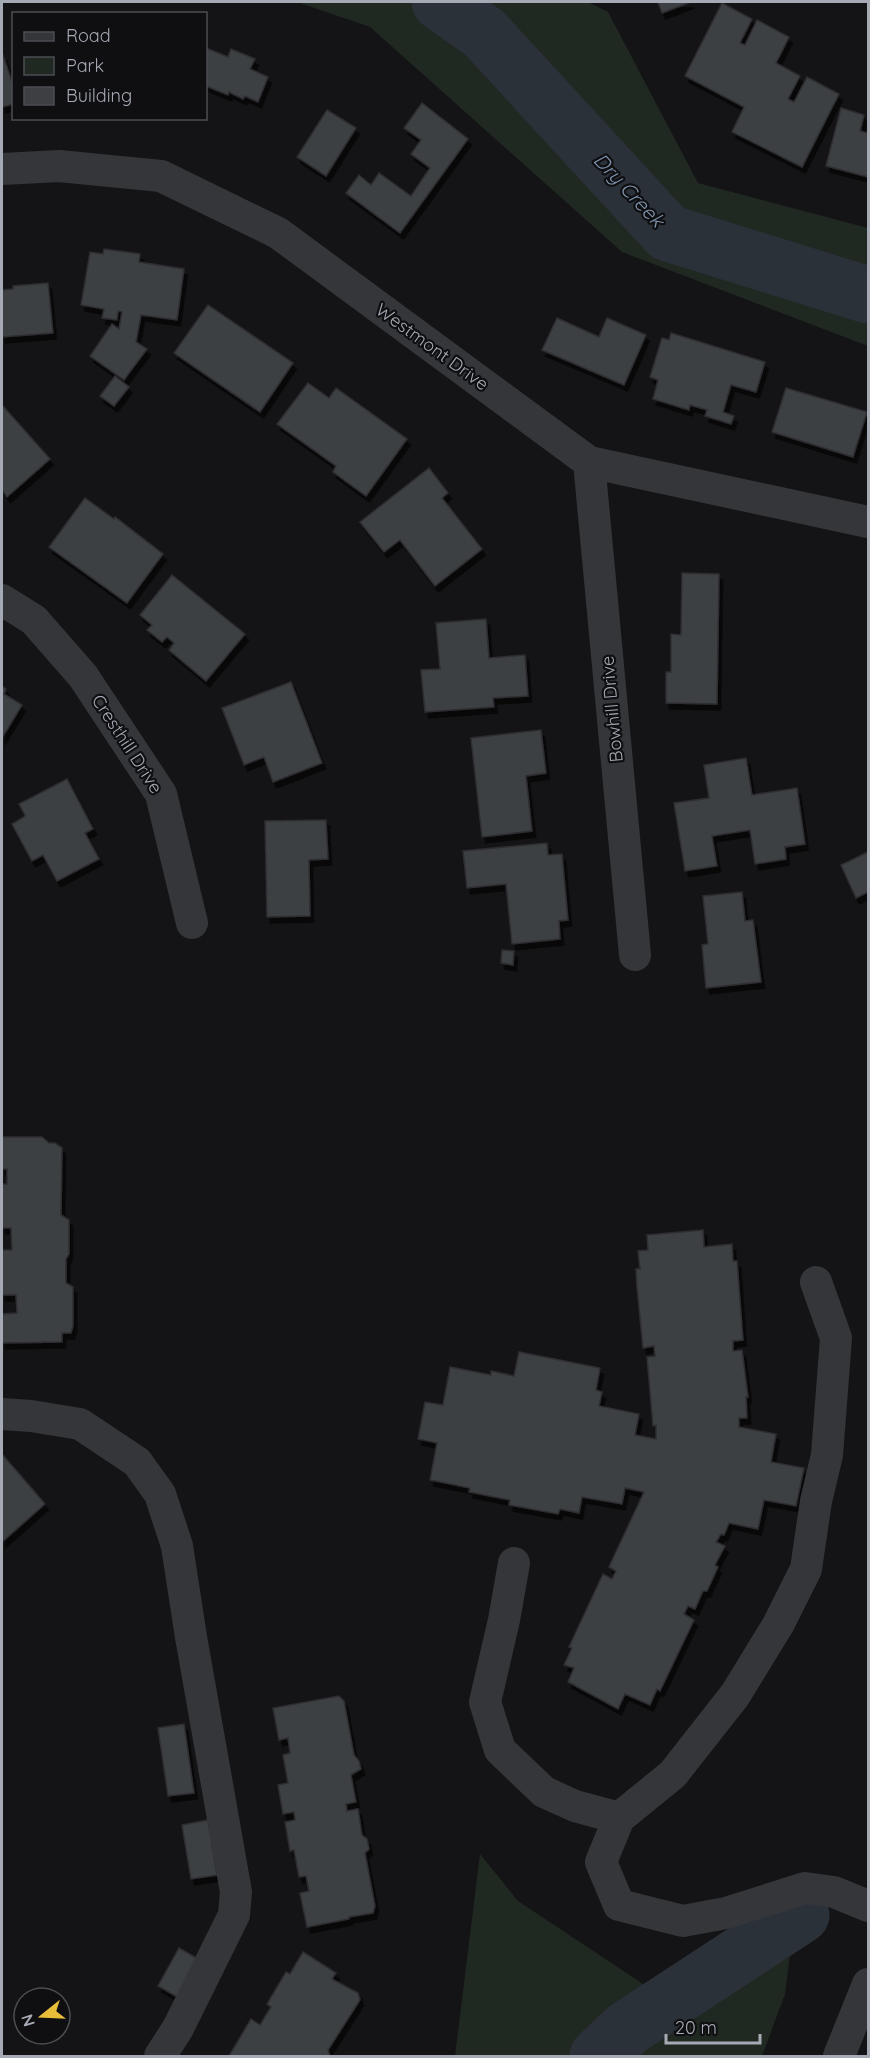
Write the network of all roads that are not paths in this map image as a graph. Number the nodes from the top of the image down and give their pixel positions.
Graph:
1 (2, 169) edge
2 (589, 462) junction
3 (868, 522) edge
4 (2, 600) edge
5 (192, 923) dead end
6 (635, 955) dead end
7 (816, 1282) dead end
8 (2, 1414) edge
9 (514, 1563) dead end
10 (619, 1818) junction
11 (868, 1906) edge
12 (868, 1984) edge
13 (160, 2056) edge
14 (839, 2056) edge

1 - 2 street, Westmont Drive
2 - 3 street, Westmont Drive
2 - 6 street, Bowhill Drive
4 - 5 street, Cresthill Drive
7 - 10 street
8 - 13 street
9 - 10 street
10 - 11 street
12 - 14 street

